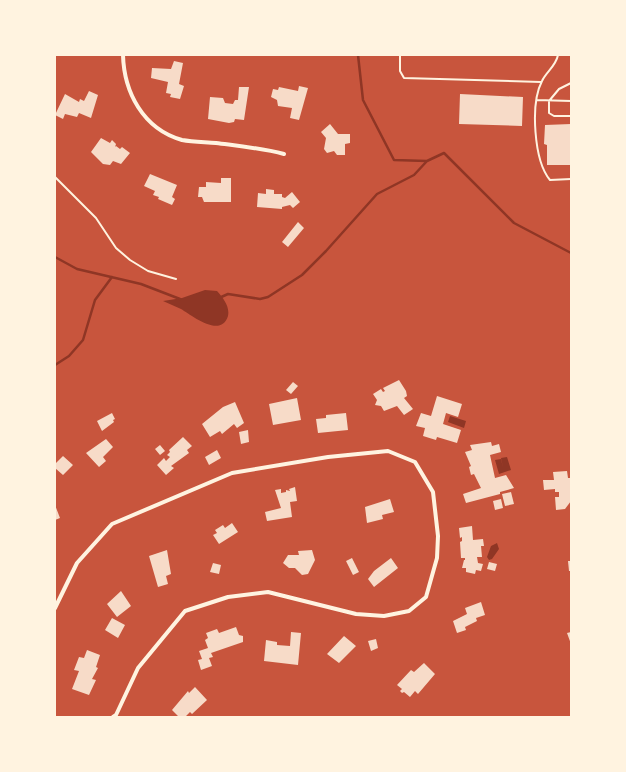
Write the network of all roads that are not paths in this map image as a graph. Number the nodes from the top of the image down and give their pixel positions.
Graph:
1 (123, 55) edge
2 (400, 55) edge
3 (558, 55) edge
4 (541, 82) junction
5 (571, 83) edge
6 (537, 100) junction
7 (549, 101) junction
8 (571, 101) edge
9 (571, 116) edge
10 (284, 154) dead end
11 (55, 177) edge
12 (571, 179) edge
13 (176, 278) dead end
14 (55, 608) edge
15 (113, 717) edge

1 - 10 street
2 - 4 lane
3 - 4 lane
4 - 6 lane
5 - 7 lane
6 - 7 lane
6 - 12 lane
7 - 8 lane
7 - 9 lane
11 - 13 lane
14 - 15 street

